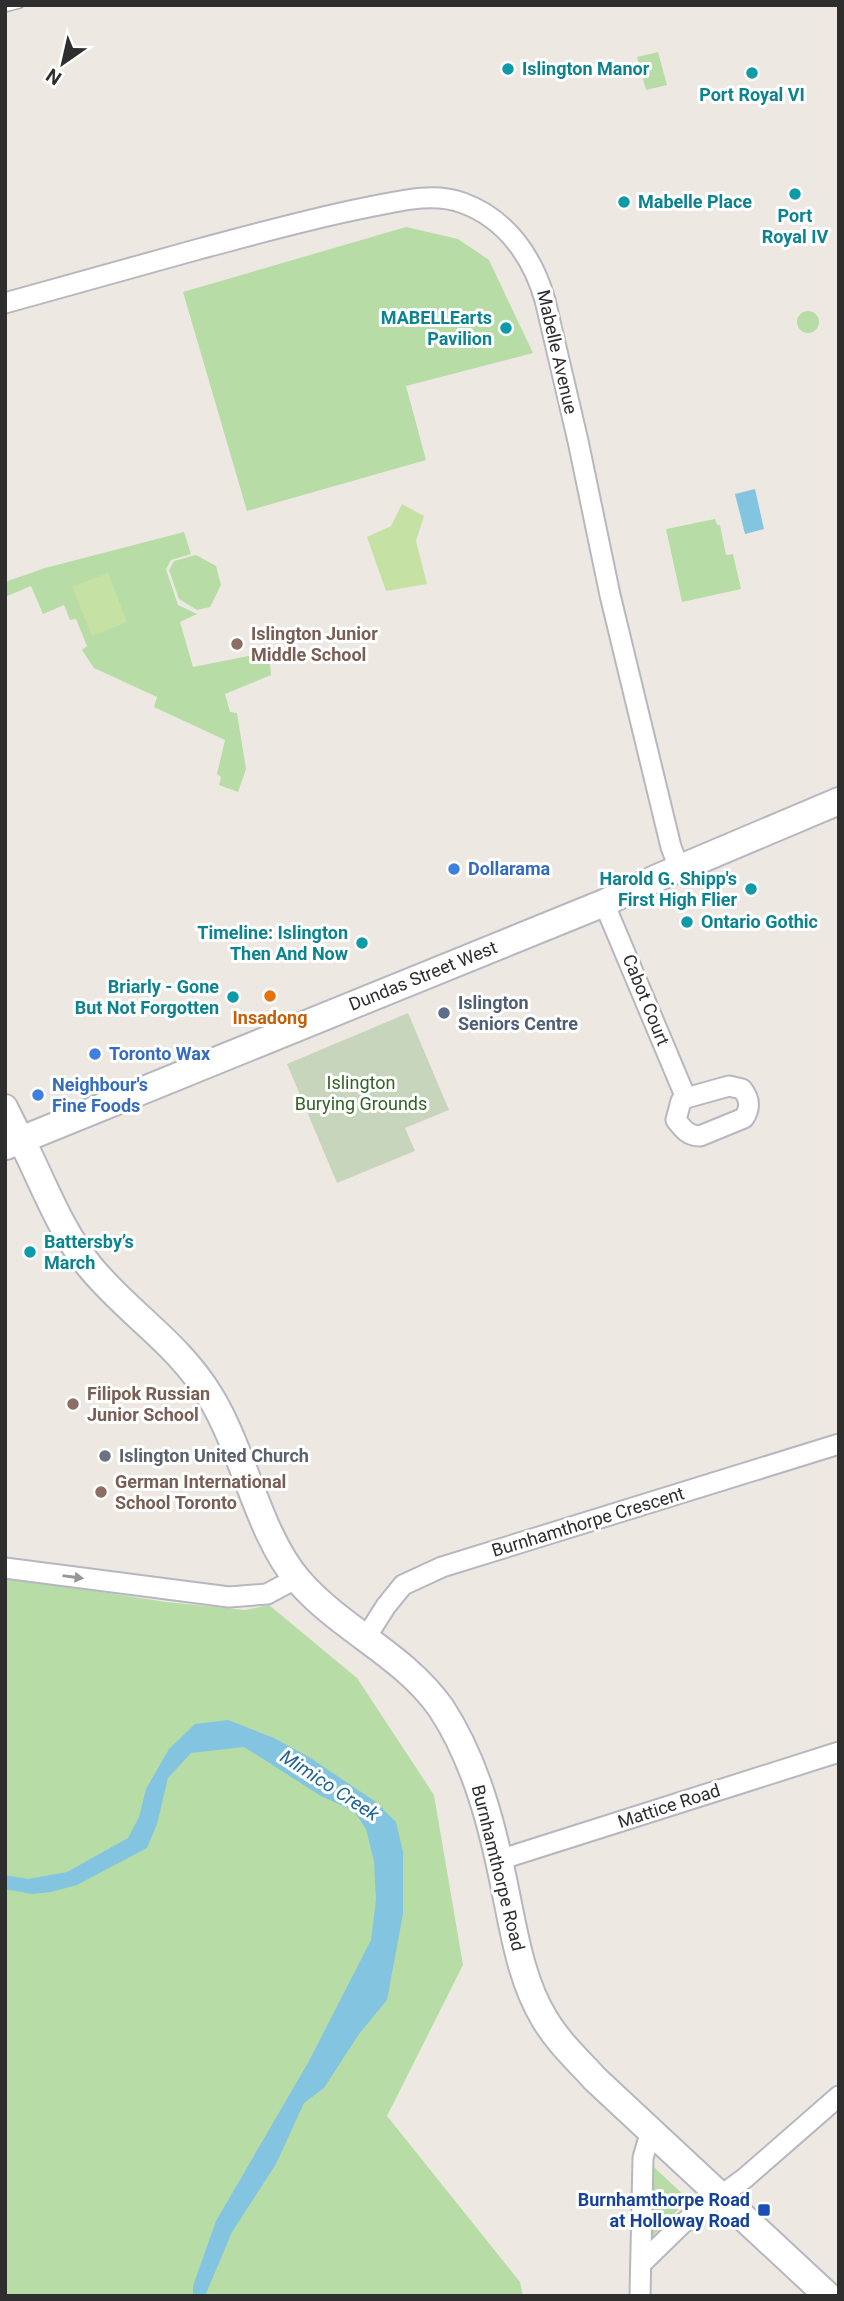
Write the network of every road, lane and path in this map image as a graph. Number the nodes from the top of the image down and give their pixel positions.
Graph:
1 (5, 303) edge
2 (839, 801) edge
3 (679, 868) junction
4 (604, 903) junction
5 (686, 1098) dead end
6 (5, 1107) edge
7 (13, 1143) edge
8 (839, 1444) edge
9 (5, 1568) edge
10 (296, 1578) junction
11 (365, 1639) junction
12 (839, 1752) edge
13 (499, 1860) junction
14 (839, 2096) edge
15 (651, 2130) junction
16 (722, 2196) junction
17 (641, 2264) junction
18 (640, 2296) edge
19 (828, 2296) edge

1 - 3 street, Mabelle Avenue
2 - 3 main road, Dundas Street West
3 - 4 main road, Dundas Street West
4 - 5 street, Cabot Court
4 - 7 main road, Dundas Street West
6 - 7 street
7 - 10 main road, Burnhamthorpe Road
8 - 11 street, Burnhamthorpe Crescent
9 -> 10 street
10 - 11 main road, Burnhamthorpe Road
11 - 13 main road, Burnhamthorpe Road
12 - 13 street, Mattice Road
13 - 15 main road, Burnhamthorpe Road
14 - 16 street
15 - 16 main road, Burnhamthorpe Road
15 - 17 street
16 - 17 street
16 - 19 main road, Burnhamthorpe Road
17 - 18 street

